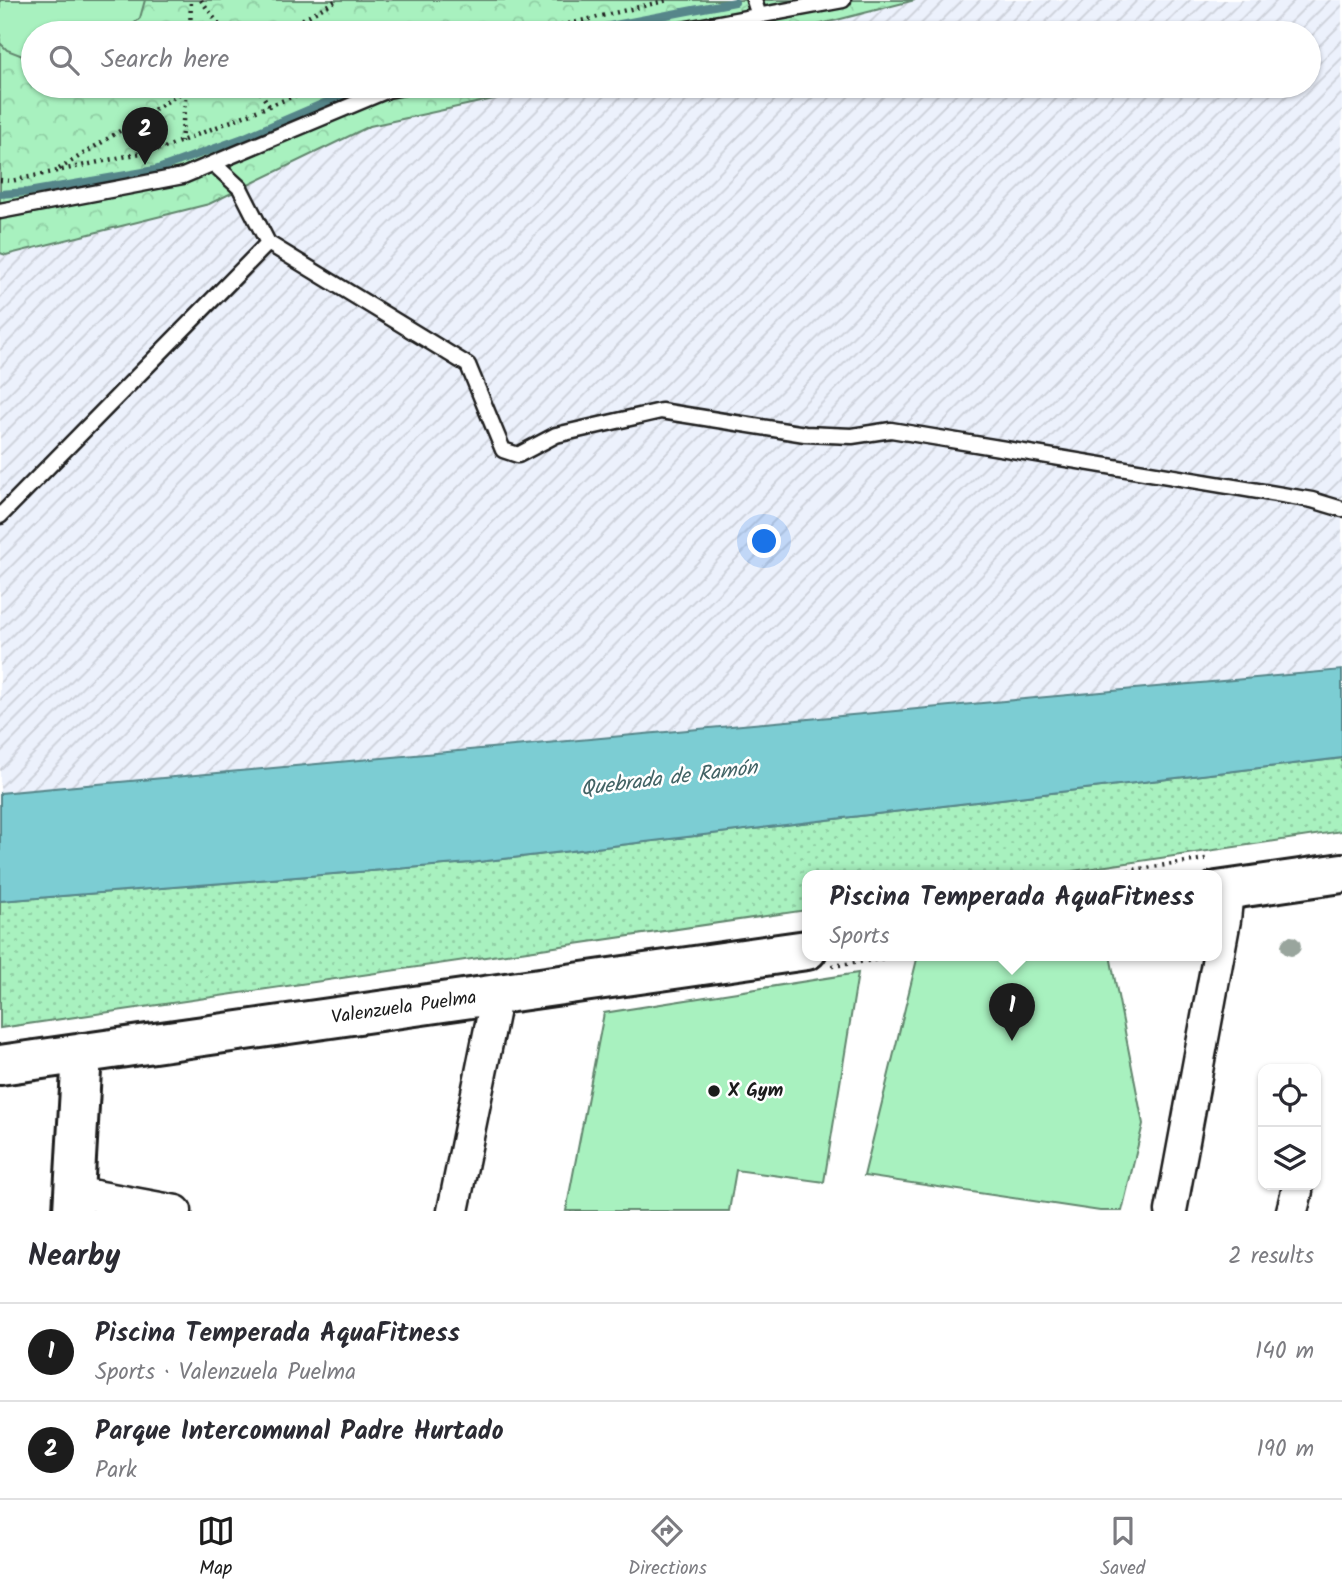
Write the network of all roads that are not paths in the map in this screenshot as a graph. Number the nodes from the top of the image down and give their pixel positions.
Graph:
1 (754, 0) edge
2 (843, 0) edge
3 (759, 16) junction
4 (732, 21) edge
5 (369, 98) edge
6 (214, 164) junction
7 (0, 211) edge
8 (268, 243) junction
9 (1342, 509) edge
10 (0, 516) edge
11 (1342, 873) edge
12 (1222, 890) edge
13 (1222, 935) edge
14 (802, 951) edge
15 (1217, 961) edge
16 (497, 994) junction
17 (82, 1053) junction
18 (0, 1065) edge
19 (74, 1201) edge
20 (176, 1211) edge
21 (453, 1211) edge
22 (1171, 1211) edge

1 - 3 lane
2 - 3 lane
3 - 4 lane
5 - 6 lane
6 - 7 lane
6 - 8 lane
8 - 9 lane
8 - 10 lane
11 - 12 main road
12 - 13 street
14 - 16 main road, Valenzuela Puelma
15 - 22 street
16 - 17 main road, Valenzuela Puelma
16 - 21 street
17 - 18 main road, Valenzuela Puelma
17 - 19 main road
19 - 20 street

